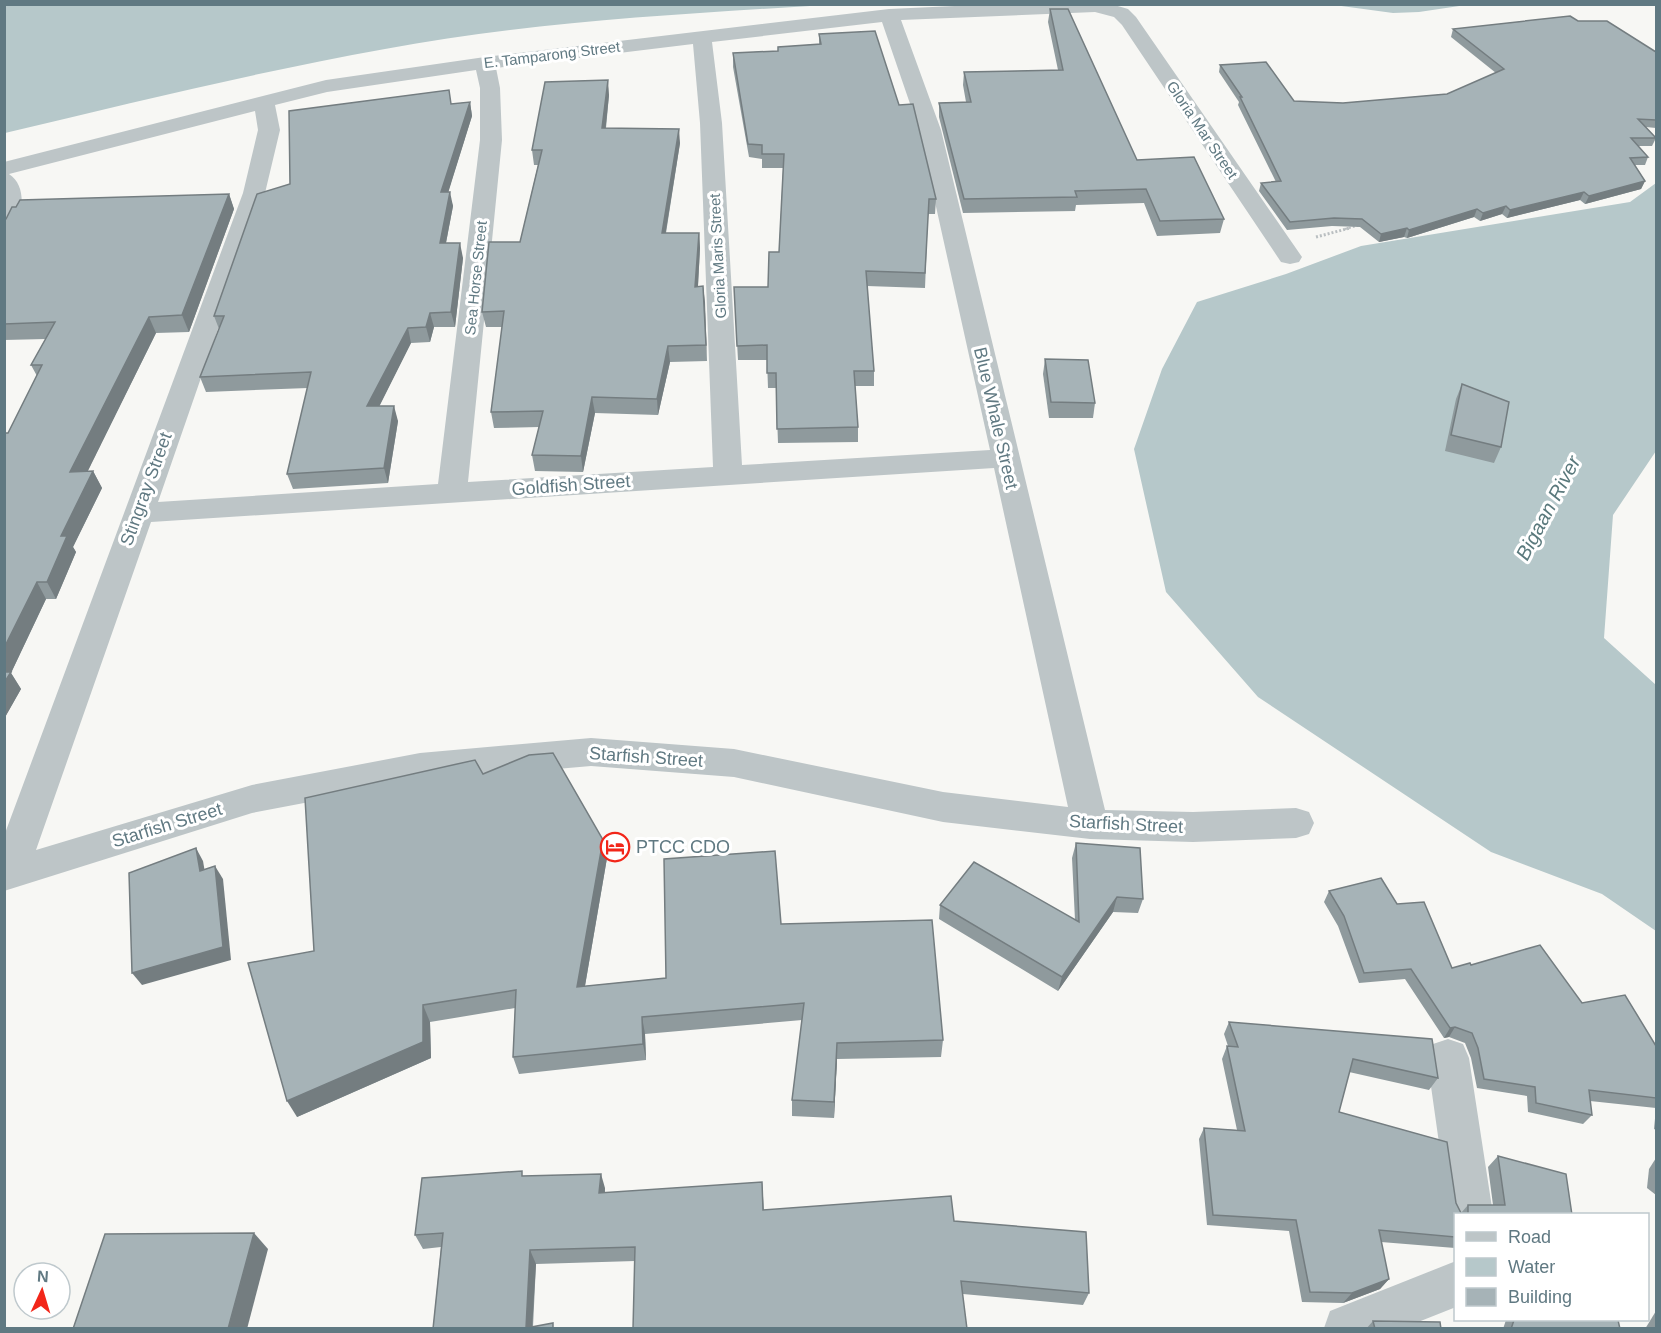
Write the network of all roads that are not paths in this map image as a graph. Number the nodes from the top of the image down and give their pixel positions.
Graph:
1 (1109, 8) joint
2 (889, 15) junction
3 (702, 37) junction
4 (485, 63) junction
5 (264, 102) junction
6 (4, 169) edge
7 (4, 180) edge
8 (4, 229) edge
9 (1285, 251) road end
10 (1005, 458) junction
11 (728, 476) junction
12 (452, 493) junction
13 (137, 513) junction
14 (1296, 823) dead end
15 (1090, 824) junction
16 (7, 874) edge
17 (1448, 1058) dead end
18 (1471, 1213) edge
19 (1454, 1284) edge
20 (1347, 1329) edge

1 - 2 street, E. Tamparong Street
1 - 9 street, Gloria Mar Street
2 - 3 street, E. Tamparong Street
2 - 10 street, Blue Whale Street
3 - 4 street, E. Tamparong Street
3 - 11 street, Gloria Maris Street
4 - 5 street, E. Tamparong Street
4 - 12 street, Sea Horse Street
5 - 6 street, E. Tamparong Street
5 - 13 street, Stingray Street
7 - 8 street
10 - 11 street, Goldfish Street
10 - 15 street, Blue Whale Street
11 - 12 street, Goldfish Street
12 - 13 street, Goldfish Street
13 - 16 street, Stingray Street
14 - 15 street, Starfish Street
15 - 16 street, Starfish Street
17 - 18 street
19 - 20 street

